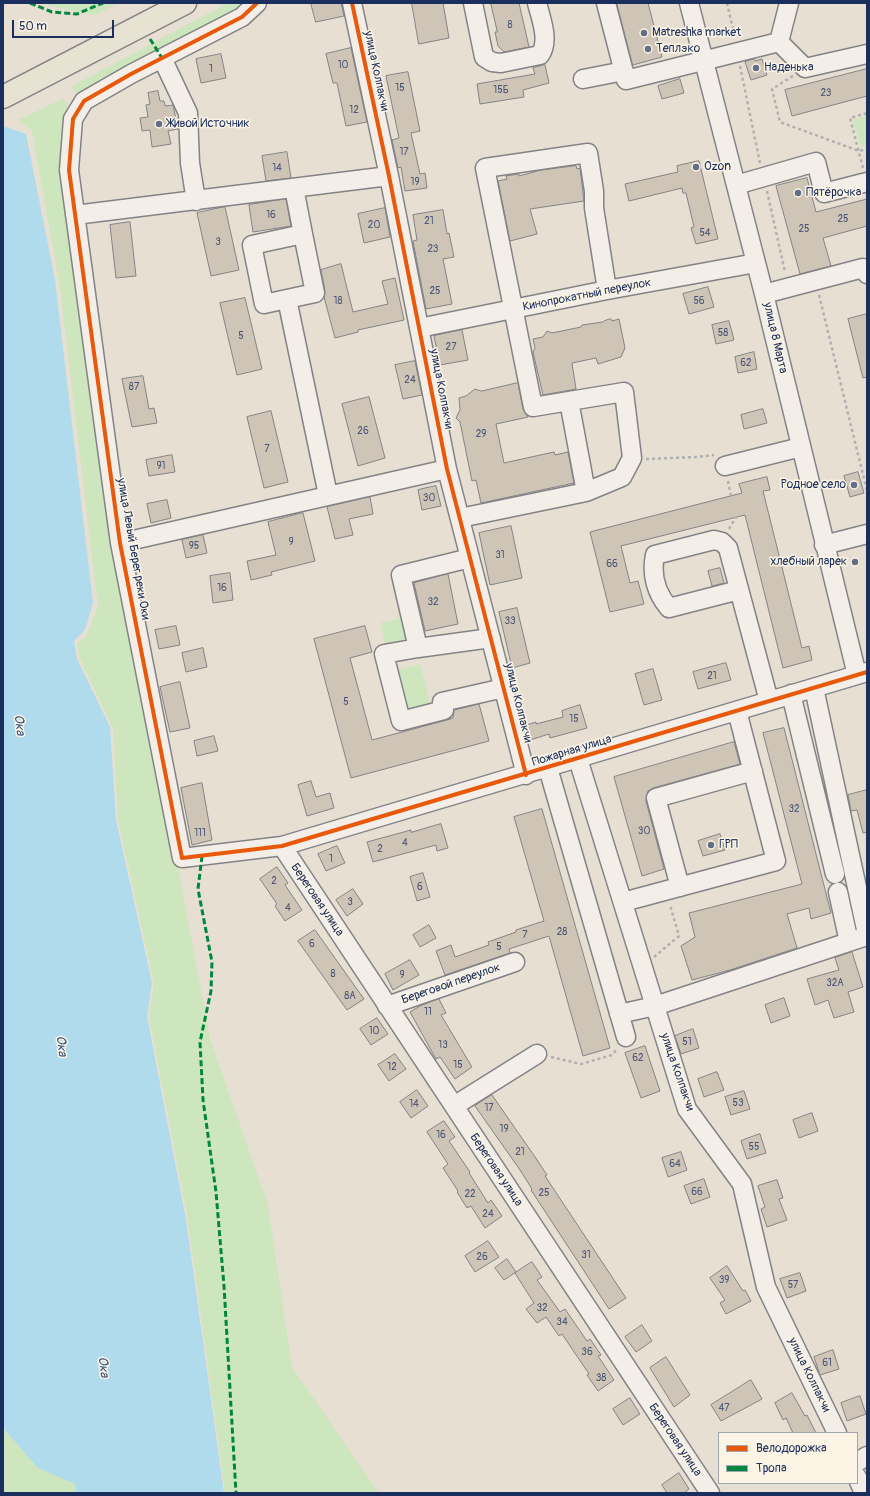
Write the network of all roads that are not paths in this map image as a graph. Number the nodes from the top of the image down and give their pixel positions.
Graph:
1 (185, 3) edge
2 (257, 3) edge
3 (352, 3) edge
4 (473, 3) edge
5 (538, 3) edge
6 (606, 3) edge
7 (689, 3) edge
8 (789, 3) edge
9 (779, 42) junction
10 (867, 54) edge
11 (162, 58) junction
12 (704, 60) junction
13 (624, 71) junction
14 (583, 79) dead end
15 (3, 97) edge
16 (389, 176) junction
17 (867, 182) edge
18 (736, 185) junction
19 (294, 188) junction
20 (196, 201) junction
21 (75, 215) junction
22 (303, 234) junction
23 (756, 263) junction
24 (867, 274) edge
25 (607, 290) junction
26 (764, 294) junction
27 (287, 299) junction
28 (513, 309) junction
29 (419, 328) junction
30 (569, 401) junction
31 (801, 447) junction
32 (725, 466) road end
33 (447, 469) junction
34 (586, 492) junction
35 (328, 495) junction
36 (460, 518) junction
37 (867, 534) edge
38 (120, 543) junction
39 (824, 545) junction
40 (470, 558) junction
41 (739, 590) junction
42 (491, 638) junction
43 (418, 648) junction
44 (862, 673) edge
45 (504, 688) junction
46 (814, 688) junction
47 (791, 694) junction
48 (769, 701) junction
49 (737, 711) junction
50 (578, 759) junction
51 (548, 768) junction
52 (753, 771) junction
53 (526, 775) junction
54 (847, 842) junction
55 (282, 846) junction
56 (828, 846) junction
57 (835, 874) dead end
58 (673, 889) junction
59 (838, 892) dead end
60 (623, 902) junction
61 (867, 935) edge
62 (849, 942) junction
63 (515, 962) dead end
64 (387, 1006) junction
65 (655, 1006) junction
66 (619, 1014) junction
67 (626, 1037) road end
68 (537, 1054) road end
69 (454, 1106) junction
70 (838, 1432) edge
71 (867, 1456) edge
72 (858, 1461) edge
73 (858, 1479) edge
74 (710, 1493) edge
75 (864, 1493) edge

1 - 15 main road
2 - 11 street, улица Левый Берег реки Оки
3 - 16 street, улица Колпакчи
4 - 5 street
6 - 13 street
7 - 12 street, улица 8 Марта
8 - 9 street
9 - 10 street
9 - 12 street
11 - 20 street
11 - 21 street, улица Левый Берег реки Оки
12 - 13 street
12 - 18 street, улица 8 Марта
13 - 14 street
16 - 19 street
16 - 29 street, улица Колпакчи
17 - 18 street
18 - 23 street, улица 8 Марта
19 - 20 street
19 - 22 street
20 - 21 street
21 - 38 street, улица Левый Берег реки Оки
22 - 27 street
22 - 27 street
23 - 25 street, Кинопрокатный переулок
23 - 26 street, улица 8 Марта
24 - 26 street
25 - 28 street, Кинопрокатный переулок
25 - 28 street
26 - 31 street, улица 8 Марта
27 - 35 street
28 - 29 street, Кинопрокатный переулок
28 - 30 street
29 - 33 street, улица Колпакчи
30 - 34 street
30 - 34 street
31 - 32 street
31 - 39 street, улица 8 Марта
33 - 35 street
33 - 36 street, улица Колпакчи
34 - 36 street
35 - 38 street
36 - 40 street, улица Колпакчи
37 - 39 street
38 - 55 street, улица Левый Берег реки Оки
39 - 44 street, улица 8 Марта
40 - 42 street, улица Колпакчи
40 - 43 street
41 - 41 street
41 - 48 street
42 - 43 street
42 - 45 street, улица Колпакчи
43 - 45 street
44 - 46 street, Пожарная улица
45 - 53 street, улица Колпакчи
46 - 47 street, Пожарная улица
46 - 54 street
47 - 48 street, Пожарная улица
47 - 56 street
48 - 49 street, Пожарная улица
49 - 50 street, Пожарная улица
49 - 52 street
50 - 51 street, Пожарная улица
50 - 60 street, улица Колпакчи
51 - 53 street, Пожарная улица
51 - 66 street
52 - 58 street
52 - 58 street
53 - 55 street, Пожарная улица
54 - 56 street
54 - 61 street
55 - 64 street, Береговая улица
56 - 57 street
58 - 60 street
59 - 62 street
60 - 65 street, улица Колпакчи
61 - 62 street
62 - 65 street
63 - 64 street, Береговой переулок
64 - 69 street, Береговая улица
65 - 66 street
65 - 70 street, улица Колпакчи
66 - 67 street
68 - 69 street
69 - 74 street, Береговая улица
71 - 72 street
73 - 75 street

